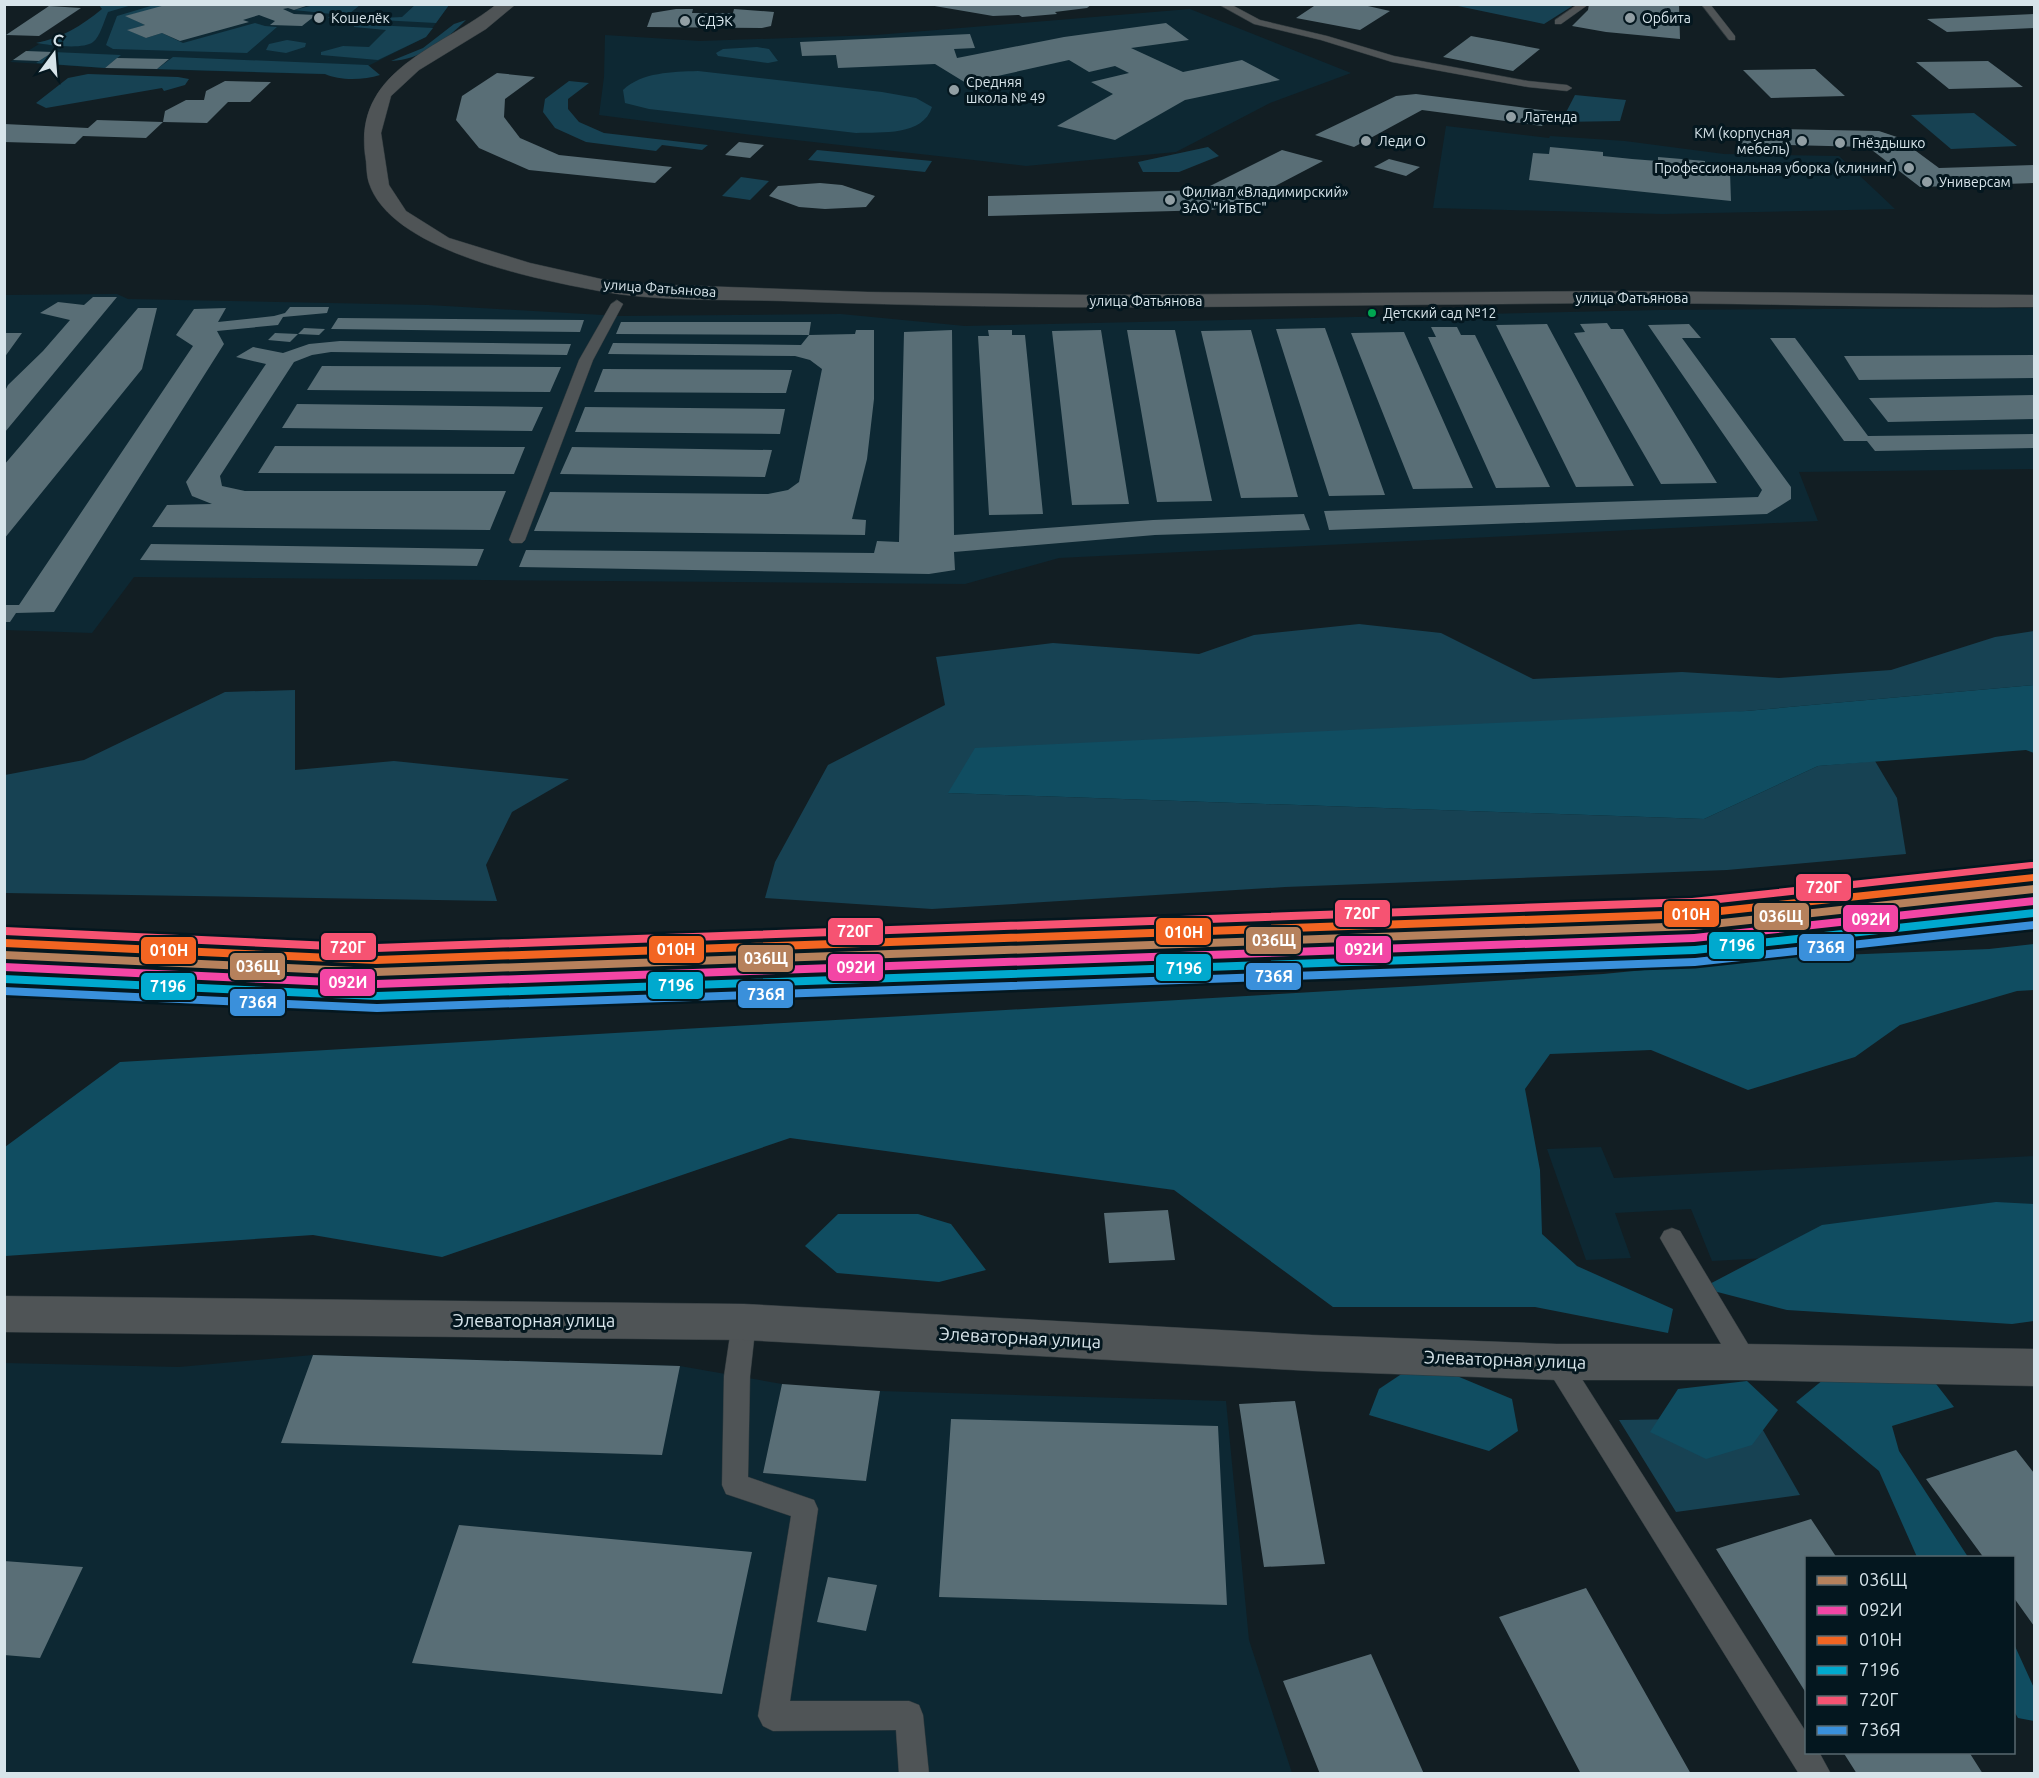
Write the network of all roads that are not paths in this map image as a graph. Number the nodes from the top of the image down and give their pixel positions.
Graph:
1 (508, 4) edge
2 (1222, 4) edge
3 (1585, 4) edge
4 (1705, 4) edge
5 (1558, 22) dead end
6 (1732, 38) dead end
7 (1567, 88) dead end
8 (2034, 301) edge
9 (617, 304) dead end
10 (517, 540) dead end
11 (1672, 1238) dead end
12 (4, 1314) edge
13 (744, 1322) junction
14 (1557, 1362) junction
15 (1745, 1362) junction
16 (2034, 1368) edge
17 (914, 1773) edge
18 (1816, 1773) edge

1 - 8 street, улица Фатьянова
2 - 7 lane
3 - 5 lane
4 - 6 lane
9 - 10 lane
11 - 15 lane
12 - 13 street, Элеваторная улица
13 - 14 street, Элеваторная улица
13 - 17 lane
14 - 15 street, Элеваторная улица
14 - 18 lane
15 - 16 street, Элеваторная улица

